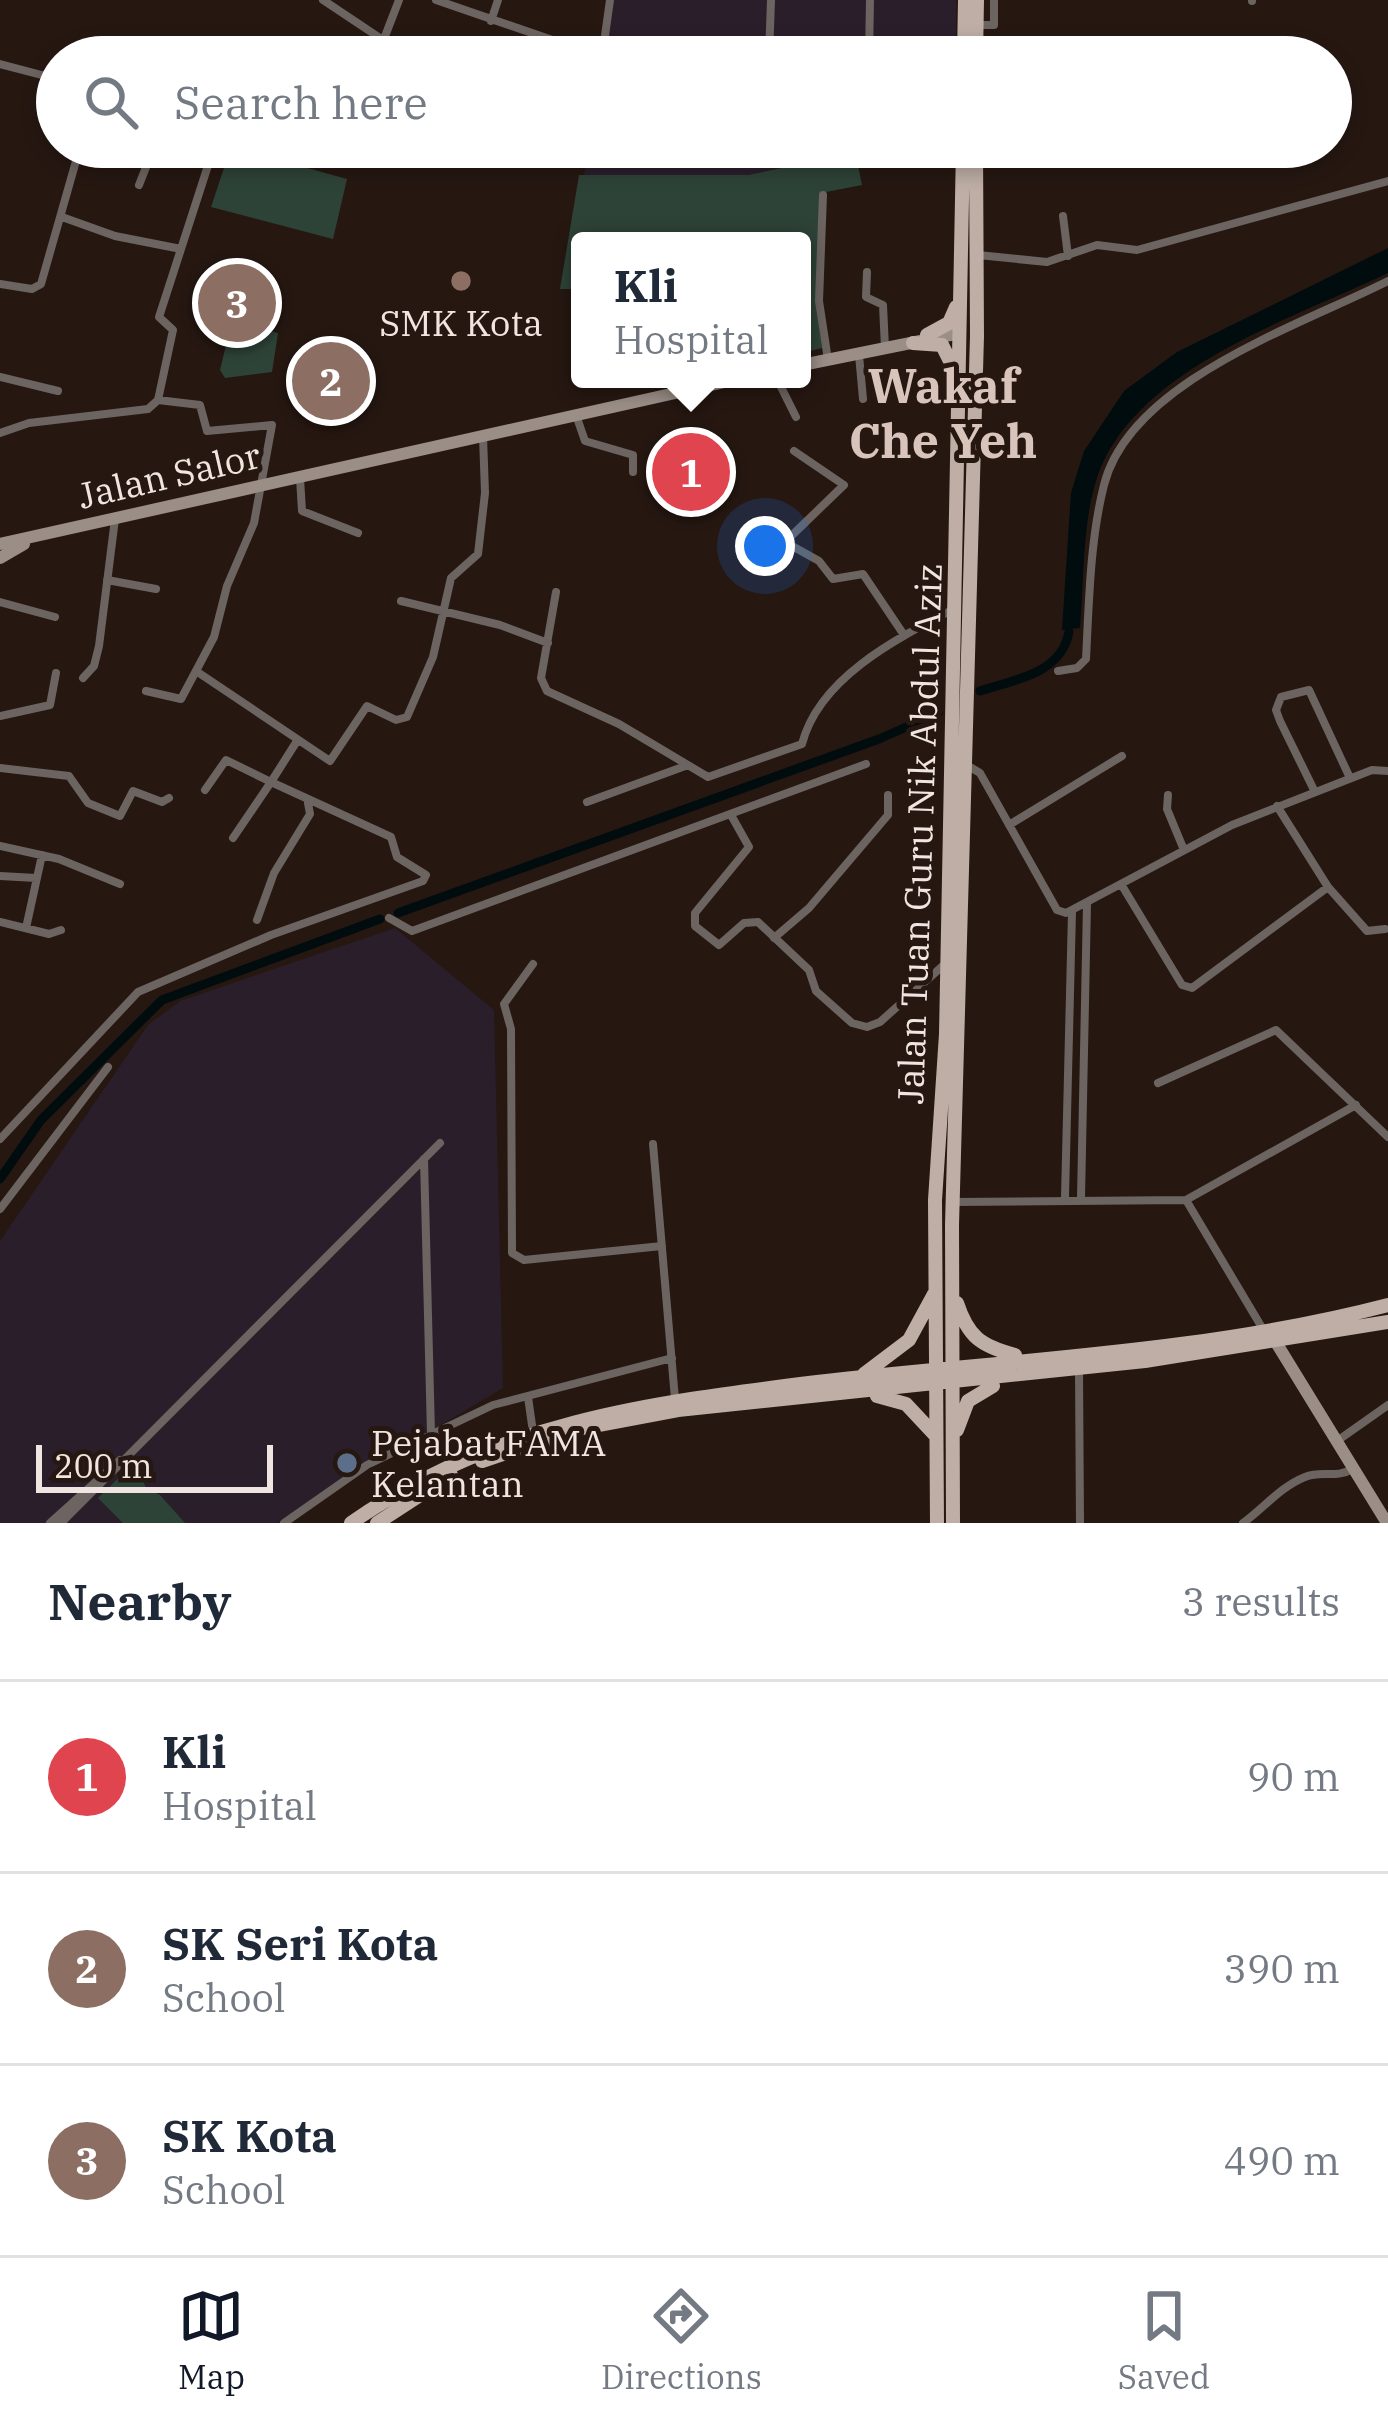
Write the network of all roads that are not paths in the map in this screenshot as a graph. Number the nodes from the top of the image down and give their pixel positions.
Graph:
1 (322, 0) edge
2 (399, 0) edge
3 (436, 0) edge
4 (498, 0) edge
5 (610, 0) edge
6 (771, 0) edge
7 (870, 0) edge
8 (965, 0) edge
9 (976, 0) edge
10 (994, 0) edge
11 (491, 21) junction
12 (976, 25) junction
13 (377, 36) edge
14 (385, 36) edge
15 (534, 36) edge
16 (605, 36) edge
17 (770, 36) edge
18 (869, 36) edge
19 (964, 36) edge
20 (976, 36) edge
21 (0, 64) edge
22 (36, 74) edge
23 (75, 168) edge
24 (146, 168) edge
25 (207, 168) edge
26 (963, 168) edge
27 (976, 168) edge
28 (976, 180) junction
29 (1388, 182) edge
30 (139, 185) dead end
31 (824, 195) dead end
32 (1063, 216) dead end
33 (62, 217) junction
34 (181, 248) junction
35 (978, 255) junction
36 (1068, 256) junction
37 (961, 258) junction
38 (867, 272) dead end
39 (1388, 281) edge
40 (0, 284) edge
41 (960, 333) junction
42 (920, 339) junction
43 (888, 348) junction
44 (859, 353) junction
45 (828, 359) junction
46 (811, 363) edge
47 (0, 377) edge
48 (696, 388) edge
49 (782, 388) edge
50 (58, 391) dead end
51 (956, 396) junction
52 (862, 399) dead end
53 (158, 400) junction
54 (576, 414) junction
55 (796, 416) dead end
56 (0, 433) edge
57 (483, 435) junction
58 (972, 438) junction
59 (794, 451) dead end
60 (633, 472) dead end
61 (300, 476) junction
62 (258, 486) junction
63 (115, 518) junction
64 (358, 532) dead end
65 (36, 538) junction
66 (785, 542) junction
67 (0, 544) edge
68 (0, 558) edge
69 (769, 568) dead end
70 (107, 580) junction
71 (156, 589) dead end
72 (556, 592) dead end
73 (401, 601) dead end
74 (0, 602) edge
75 (956, 608) junction
76 (443, 611) junction
77 (55, 616) dead end
78 (904, 635) junction
79 (548, 644) junction
80 (196, 671) junction
81 (1058, 671) dead end
82 (56, 673) dead end
83 (83, 678) dead end
84 (146, 691) dead end
85 (0, 716) edge
86 (297, 741) junction
87 (1122, 756) dead end
88 (964, 763) junction
89 (689, 764) junction
90 (866, 764) dead end
91 (0, 768) edge
92 (1388, 771) edge
93 (1350, 778) junction
94 (271, 782) junction
95 (205, 790) dead end
96 (1315, 792) junction
97 (888, 795) dead end
98 (1168, 795) dead end
99 (170, 797) dead end
100 (308, 802) junction
101 (586, 802) dead end
102 (1277, 806) junction
103 (731, 815) junction
104 (1009, 825) junction
105 (233, 838) dead end
106 (0, 846) edge
107 (1184, 850) junction
108 (42, 855) junction
109 (0, 876) edge
110 (36, 878) junction
111 (120, 884) dead end
112 (1121, 884) junction
113 (1328, 886) junction
114 (1087, 904) junction
115 (1072, 912) junction
116 (389, 918) dead end
117 (257, 920) dead end
118 (0, 922) edge
119 (26, 928) junction
120 (1385, 929) edge
121 (61, 930) dead end
122 (774, 938) junction
123 (947, 962) junction
124 (532, 964) dead end
125 (108, 1067) dead end
126 (1158, 1083) dead end
127 (1356, 1105) junction
128 (1388, 1137) edge
129 (0, 1138) edge
130 (440, 1143) dead end
131 (652, 1144) dead end
132 (424, 1157) junction
133 (1065, 1197) junction
134 (1081, 1198) junction
135 (1186, 1200) junction
136 (953, 1202) junction
137 (0, 1210) edge
138 (662, 1246) junction
139 (943, 1292) junction
140 (1388, 1305) edge
141 (1388, 1322) edge
142 (1264, 1331) junction
143 (1277, 1344) junction
144 (671, 1358) junction
145 (1028, 1358) junction
146 (1078, 1369) junction
147 (953, 1375) junction
148 (1026, 1375) junction
149 (935, 1377) junction
150 (861, 1385) junction
151 (528, 1397) junction
152 (676, 1399) junction
153 (1388, 1405) edge
154 (532, 1432) junction
155 (431, 1433) junction
156 (934, 1435) junction
157 (953, 1436) junction
158 (1336, 1442) junction
159 (121, 1459) junction
160 (1352, 1469) junction
161 (1081, 1522) edge
162 (50, 1523) edge
163 (61, 1523) edge
164 (284, 1523) edge
165 (350, 1523) edge
166 (377, 1523) edge
167 (937, 1523) edge
168 (953, 1523) edge
169 (1243, 1523) edge
170 (1387, 1523) edge

1 - 13 street
2 - 14 street
3 - 11 street
4 - 11 street
5 - 16 street
6 - 17 street
7 - 18 street
8 - 19 main road
9 - 12 main road
10 - 12 street
11 - 15 street
12 - 20 main road
21 - 22 street
23 - 33 street
24 - 30 street
25 - 34 street
26 - 37 main road, Jalan Tuan Guru Nik Abdul Aziz
27 - 28 main road, Jalan Tuan Guru Nik Abdul Aziz
28 - 35 main road, Jalan Tuan Guru Nik Abdul Aziz
28 - 41 main road
29 - 36 street
31 - 45 street
32 - 36 street
33 - 34 street
33 - 40 street
34 - 53 street
35 - 36 street
35 - 58 main road, Jalan Tuan Guru Nik Abdul Aziz
37 - 41 main road, Jalan Tuan Guru Nik Abdul Aziz
37 - 42 main road
38 - 43 street
39 - 81 street
41 - 42 main road
41 - 51 main road, Jalan Tuan Guru Nik Abdul Aziz
41 - 58 main road
42 - 43 main road
42 - 51 main road
43 - 44 main road
44 - 45 main road
44 - 52 street
45 - 46 main road
47 - 50 street
48 - 54 main road, Jalan Salor
49 - 55 street
51 - 75 main road, Jalan Tuan Guru Nik Abdul Aziz
53 - 56 street
53 - 62 street
54 - 57 main road, Jalan Salor
54 - 60 street
57 - 61 main road, Jalan Salor
57 - 76 street
58 - 88 main road, Jalan Tuan Guru Nik Abdul Aziz
59 - 66 street
61 - 62 main road, Jalan Salor
61 - 64 street
62 - 63 main road, Jalan Salor
62 - 80 street
63 - 65 main road, Jalan Salor
63 - 70 street
65 - 67 main road, Jalan Salor
65 - 68 main road, Jalan Salor
66 - 69 street
66 - 78 street
70 - 71 street
70 - 83 street
72 - 79 street
73 - 76 street
74 - 77 street
75 - 78 street
75 - 123 main road, Jalan Tuan Guru Nik Abdul Aziz
76 - 79 street
76 - 86 street
78 - 89 street
79 - 89 street
80 - 84 street
80 - 86 street
82 - 85 street
86 - 94 street
87 - 104 street
88 - 104 street
88 - 136 main road, Jalan Tuan Guru Nik Abdul Aziz
89 - 101 street
90 - 103 street
91 - 99 street
92 - 93 street
93 - 96 street
93 - 96 street
94 - 95 street
94 - 100 street
94 - 105 street
96 - 102 street
97 - 122 street
98 - 107 street
100 - 117 street
100 - 129 street
102 - 107 street
102 - 113 street
103 - 116 street
103 - 122 street
104 - 115 street
106 - 108 street
107 - 112 street
108 - 110 street
108 - 111 street
109 - 110 street
110 - 119 street
112 - 113 street
112 - 114 street
113 - 120 street
114 - 115 street
114 - 134 street
115 - 133 street
118 - 119 street
119 - 121 street
122 - 123 street
123 - 139 main road, Jalan Tuan Guru Nik Abdul Aziz
124 - 138 street
125 - 137 street
126 - 127 street
127 - 128 street
127 - 135 street
130 - 132 street
131 - 138 street
132 - 155 street
132 - 159 street
133 - 134 street
133 - 136 street
134 - 135 street
135 - 142 street
136 - 139 main road, Jalan Tuan Guru Nik Abdul Aziz
138 - 144 street
139 - 145 main road
139 - 147 main road, Jalan Tuan Guru Nik Abdul Aziz
139 - 149 main road, Jalan Tuan Guru Nik Abdul Aziz
139 - 150 main road
140 - 142 main road
141 - 143 main road
142 - 145 main road
143 - 146 main road
143 - 158 main road
144 - 151 street
144 - 152 street
145 - 147 main road
146 - 148 main road
146 - 161 street
147 - 148 main road
147 - 149 main road
147 - 157 main road, Jalan Tuan Guru Nik Abdul Aziz
148 - 157 main road
149 - 150 main road
149 - 156 main road, Jalan Tuan Guru Nik Abdul Aziz
150 - 152 main road
150 - 156 main road
150 - 166 main road
151 - 154 street
151 - 155 street
152 - 154 main road
153 - 158 street
154 - 165 main road
155 - 164 street
156 - 167 main road, Jalan Tuan Guru Nik Abdul Aziz
157 - 168 main road, Jalan Tuan Guru Nik Abdul Aziz
158 - 160 main road
159 - 162 street
159 - 163 street
160 - 169 street
160 - 170 main road

